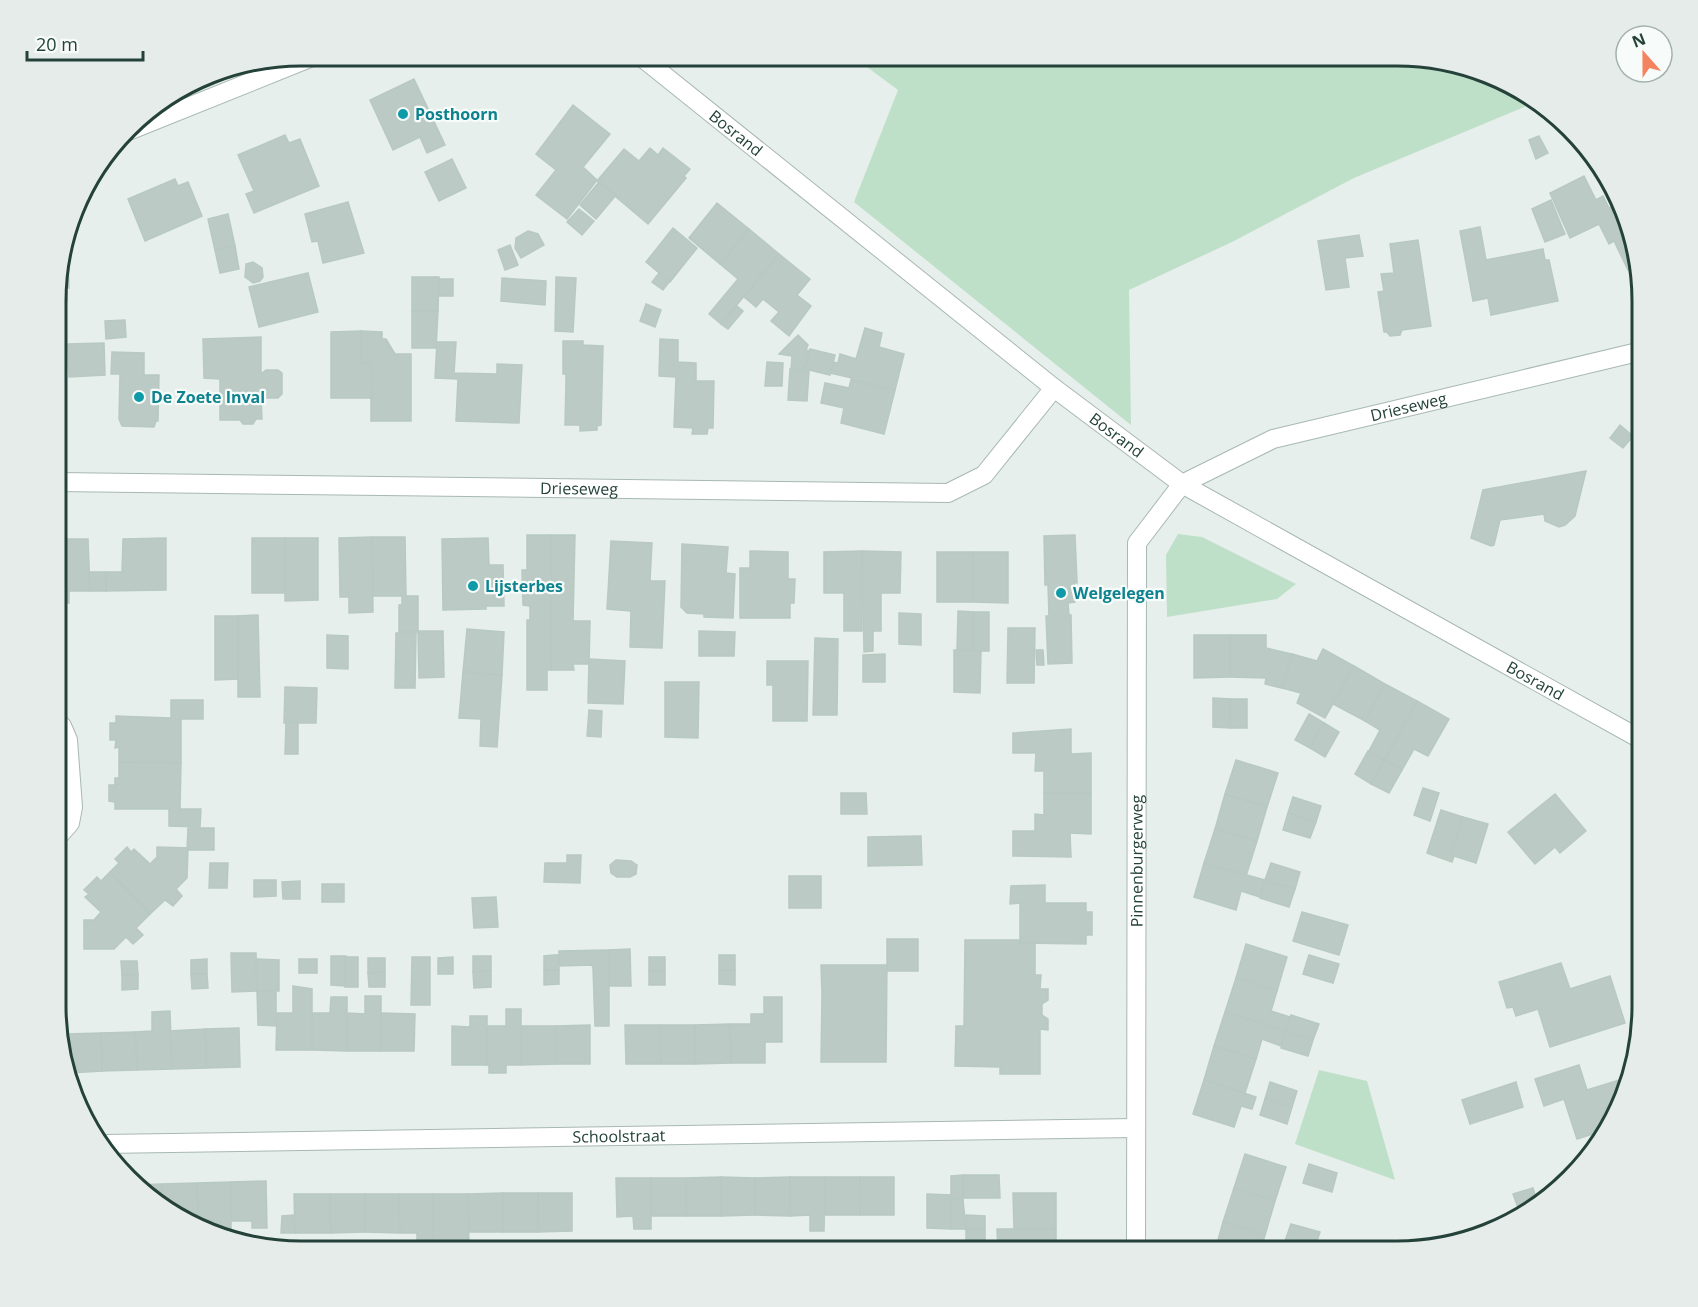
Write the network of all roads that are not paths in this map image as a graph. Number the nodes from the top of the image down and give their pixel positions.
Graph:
1 (652, 66) edge
2 (288, 67) edge
3 (146, 124) edge
4 (1632, 353) edge
5 (1053, 388) junction
6 (66, 482) edge
7 (1182, 484) junction
8 (1632, 734) edge
9 (66, 735) edge
10 (66, 828) edge
11 (1135, 1128) junction
12 (111, 1144) edge
13 (1136, 1241) edge

1 - 5 street, Bosrand
2 - 3 street
4 - 7 street, Drieseweg
5 - 6 street, Drieseweg
5 - 7 street, Bosrand
7 - 8 street, Bosrand
7 - 11 street, Pinnenburgerweg
9 - 10 street
11 - 12 street, Schoolstraat
11 - 13 street, Pinnenburgerweg

